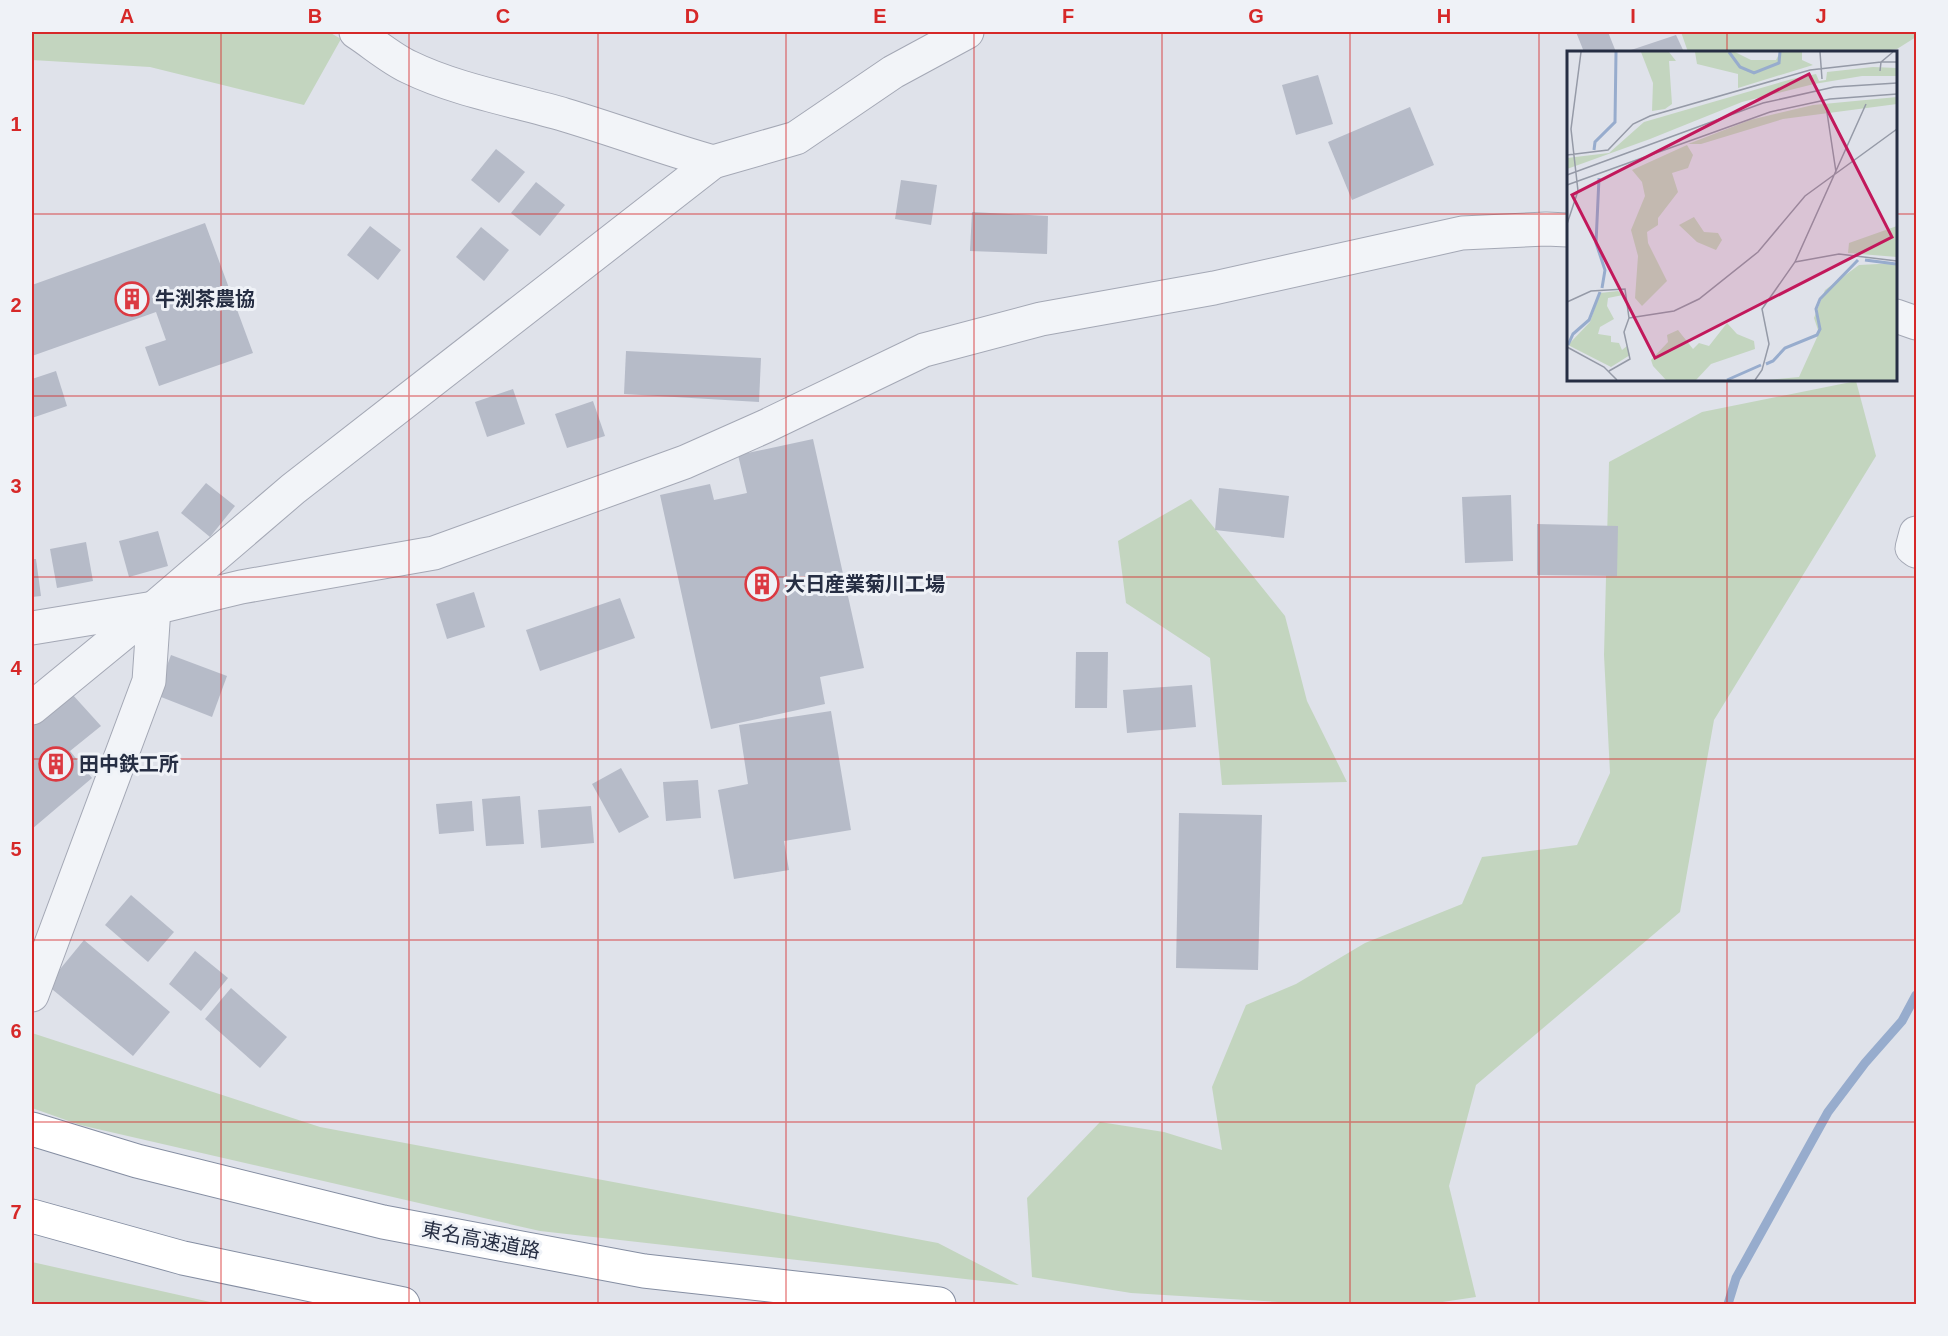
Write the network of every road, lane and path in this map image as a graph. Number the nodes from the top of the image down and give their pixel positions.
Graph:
1 (356, 32) edge
2 (967, 32) edge
3 (713, 162) junction
4 (1567, 230) edge
5 (1897, 316) edge
6 (1917, 323) edge
7 (1917, 533) edge
8 (1917, 551) edge
9 (154, 608) junction
10 (32, 628) edge
11 (32, 708) edge
12 (32, 995) edge
13 (32, 1129) edge
14 (32, 1216) edge
15 (403, 1305) edge
16 (939, 1305) edge

1 - 3 street
2 - 3 street
3 - 9 street
4 - 9 street
5 - 6 street
7 - 8 street
9 - 10 street
9 - 11 street
9 - 12 street
13 - 16 highway, 東名高速道路
14 - 15 highway

